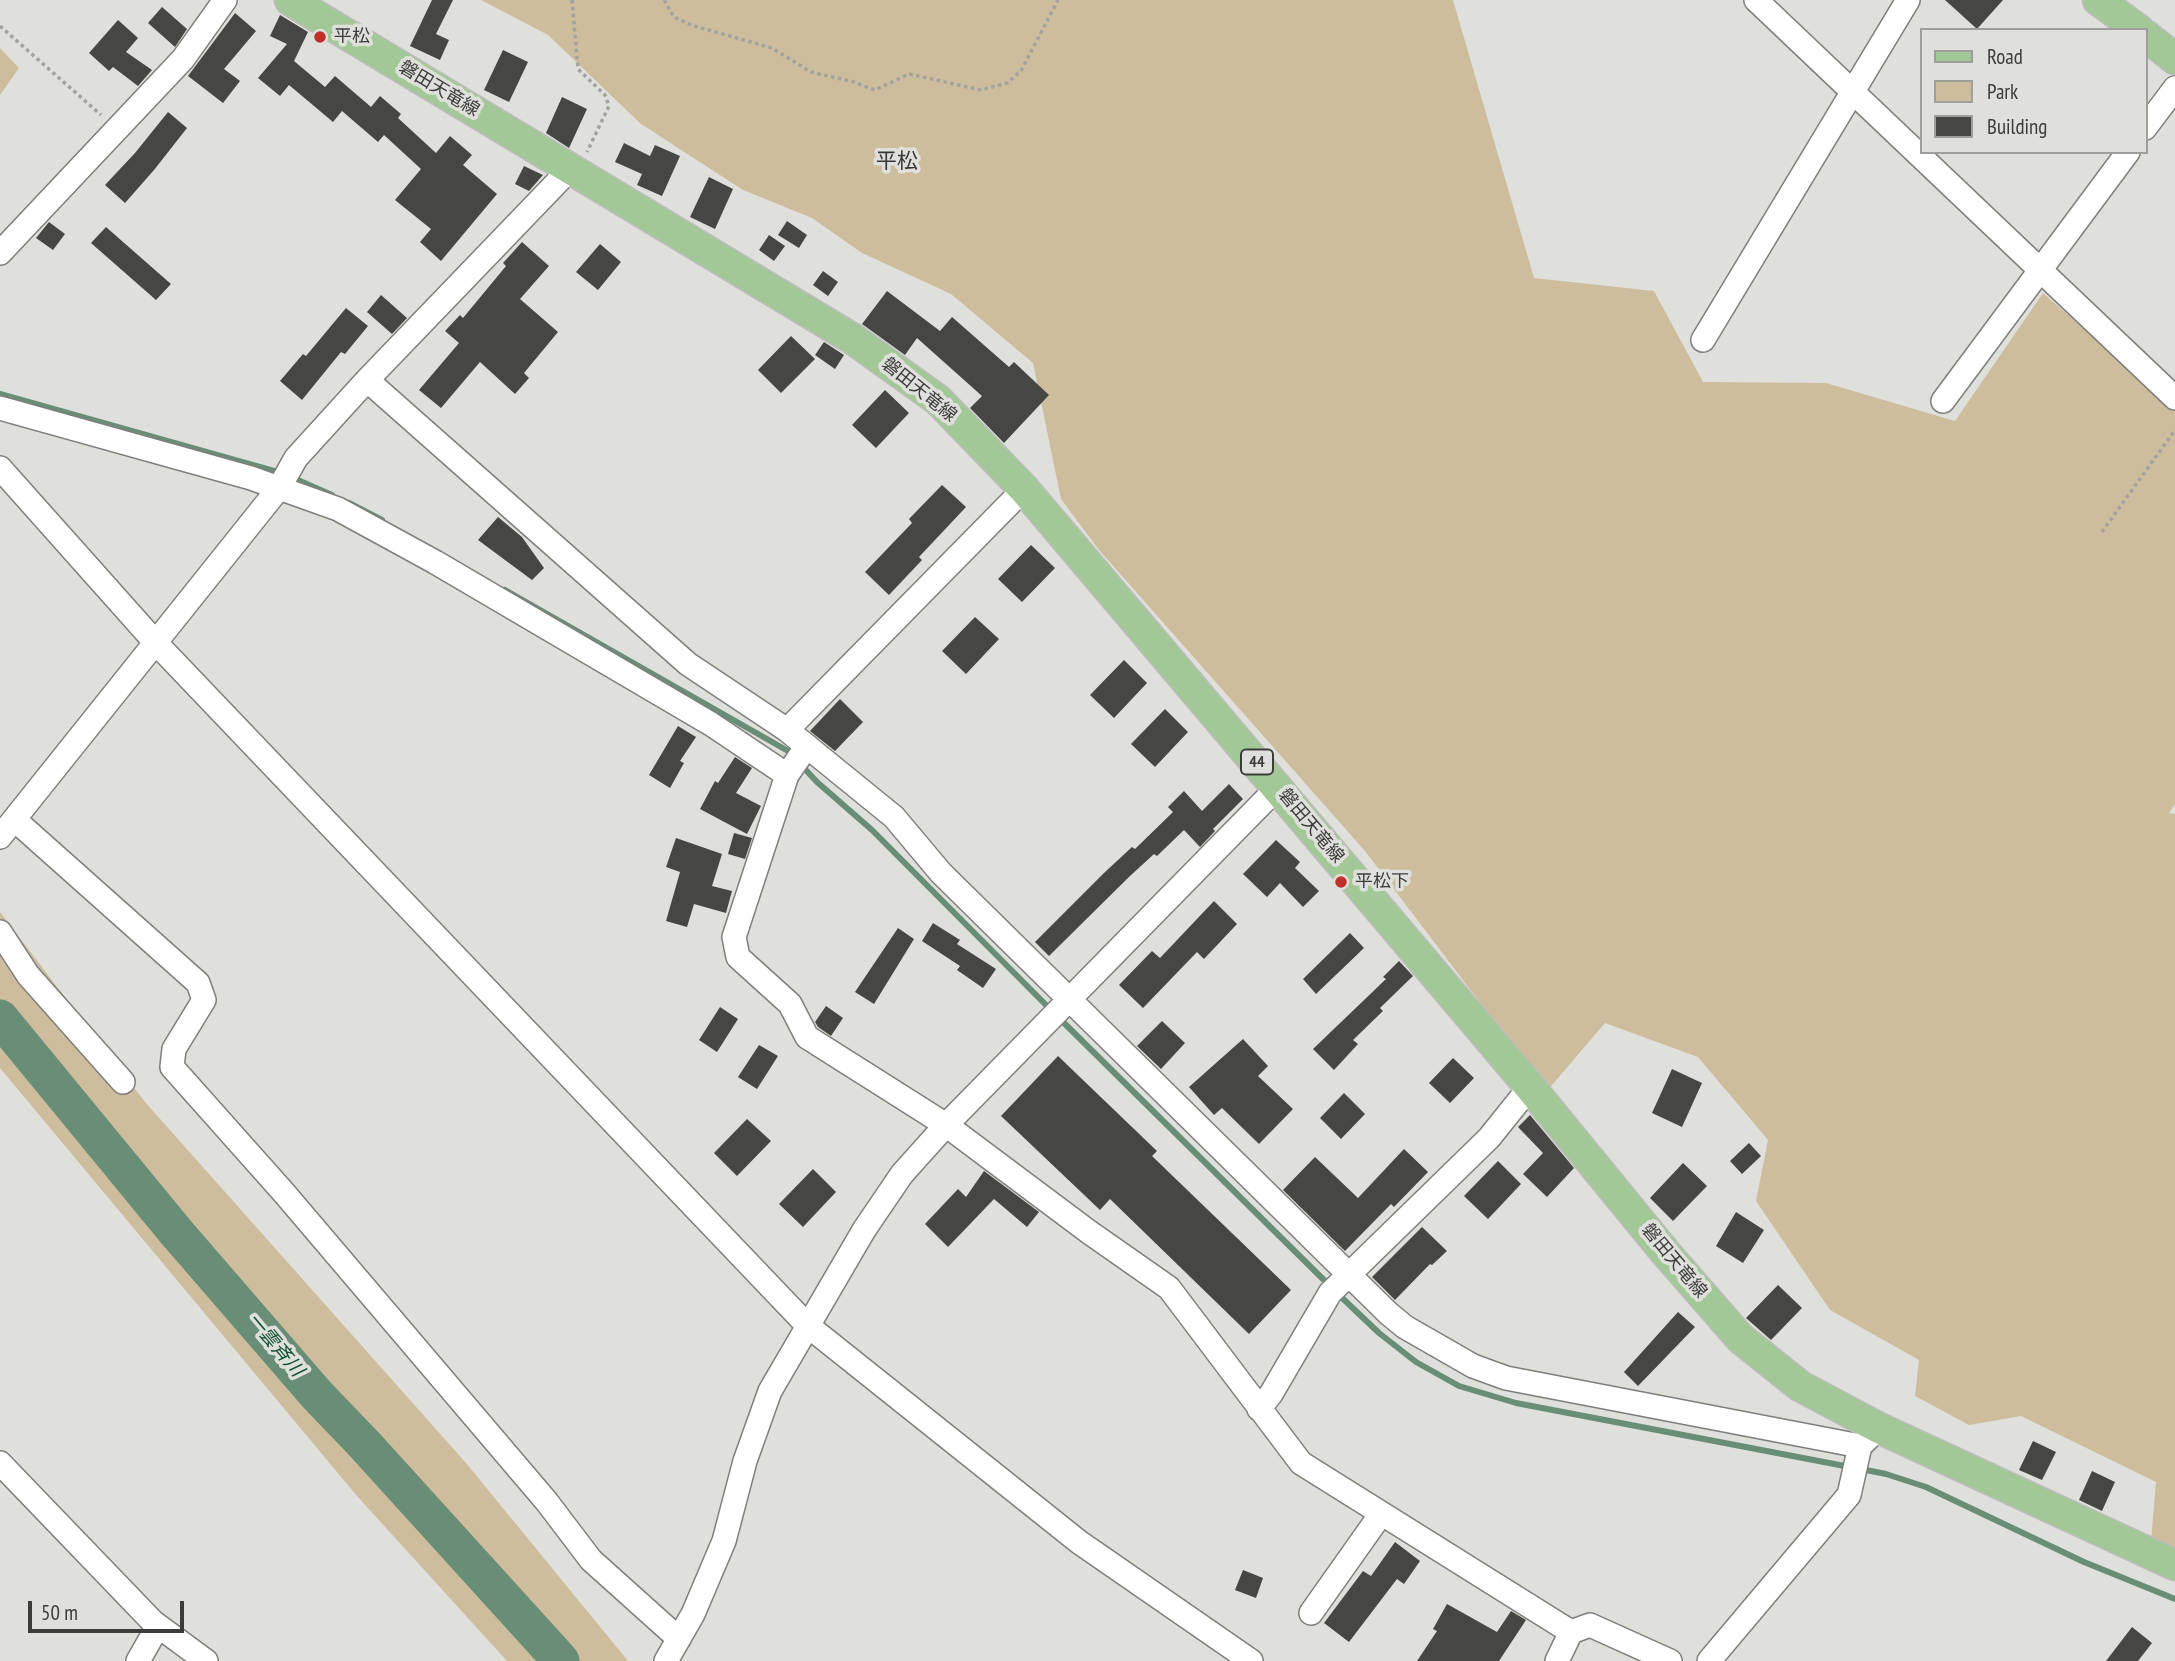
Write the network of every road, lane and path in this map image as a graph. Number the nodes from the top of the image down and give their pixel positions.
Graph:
1 (225, 0) edge
2 (290, 0) edge
3 (572, 0) edge
4 (664, 0) edge
5 (1058, 0) edge
6 (1756, 0) edge
7 (1908, 0) edge
8 (2098, 0) edge
9 (0, 26) edge
10 (2136, 28) edge
11 (2147, 37) edge
12 (2175, 60) edge
13 (2175, 88) edge
14 (1851, 91) junction
15 (2147, 125) edge
16 (116, 128) junction
17 (2126, 154) edge
18 (570, 169) junction
19 (0, 253) edge
20 (2040, 271) junction
21 (1703, 340) dead end
22 (367, 380) junction
23 (2175, 398) edge
24 (1943, 401) dead end
25 (0, 408) edge
26 (2175, 430) edge
27 (0, 468) edge
28 (285, 478) junction
29 (1024, 489) junction
30 (2102, 532) dead end
31 (156, 643) junction
32 (787, 730) junction
33 (807, 746) junction
34 (788, 775) junction
35 (1278, 787) junction
36 (7, 829) edge
37 (0, 932) edge
38 (1063, 1008) junction
39 (123, 1082) dead end
40 (1531, 1087) junction
41 (946, 1125) junction
42 (1341, 1282) junction
43 (807, 1325) junction
44 (1259, 1409) junction
45 (1863, 1450) junction
46 (0, 1463) edge
47 (1381, 1514) junction
48 (2175, 1565) edge
49 (1311, 1613) dead end
50 (158, 1626) junction
51 (1571, 1632) junction
52 (679, 1639) junction
53 (667, 1660) edge
54 (138, 1661) edge
55 (206, 1661) edge
56 (1251, 1661) edge
57 (1557, 1661) edge
58 (1670, 1661) edge
59 (1709, 1661) edge

1 - 16 street
2 - 18 main road, 磐田天竜線 / 44
3 - 18 path
4 - 5 path
6 - 14 street
7 - 14 street
8 - 10 main road
9 - 16 path
11 - 12 main road
13 - 15 street
14 - 20 street
14 - 21 street
16 - 19 street
17 - 20 street
18 - 22 street
18 - 29 main road, 磐田天竜線 / 44
20 - 23 street
20 - 24 street
22 - 28 street
22 - 32 street
25 - 28 street
26 - 30 path
27 - 31 street
28 - 31 street
28 - 34 street
29 - 32 street
29 - 35 main road, 磐田天竜線 / 44
31 - 36 street
31 - 43 street
32 - 33 street
33 - 34 street
33 - 38 street
34 - 41 street
35 - 38 street
35 - 40 main road, 磐田天竜線 / 44
36 - 52 street
37 - 39 street
38 - 41 street
38 - 42 street
40 - 42 street
40 - 45 main road, 磐田天竜線 / 44
41 - 43 street
41 - 44 street
42 - 44 street
42 - 45 street
43 - 52 street
43 - 56 street
44 - 47 street
45 - 48 main road, 磐田天竜線 / 44
45 - 59 street
46 - 50 street
47 - 49 street
47 - 51 street
50 - 54 street
50 - 55 street
51 - 57 street
51 - 58 street
52 - 53 street

